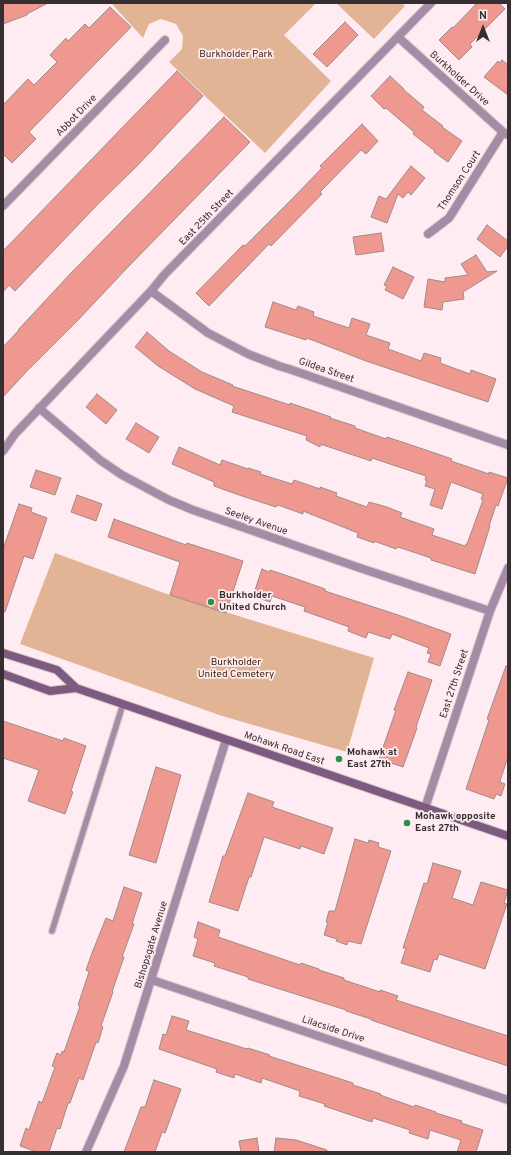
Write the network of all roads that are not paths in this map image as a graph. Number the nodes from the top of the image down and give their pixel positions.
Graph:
1 (431, 3) edge
2 (398, 37) junction
3 (165, 40) dead end
4 (505, 134) edge
5 (4, 202) edge
6 (428, 234) dead end
7 (151, 291) junction
8 (39, 408) junction
9 (508, 445) edge
10 (3, 451) edge
11 (508, 568) edge
12 (490, 611) junction
13 (3, 653) edge
14 (3, 674) edge
15 (76, 688) junction
16 (123, 704) junction
17 (226, 740) junction
18 (425, 808) junction
19 (508, 836) edge
20 (52, 931) dead end
21 (152, 980) junction
22 (508, 1100) edge
23 (86, 1152) edge

1 - 2 street, East 25th Street
2 - 4 street, Burkholder Drive
2 - 7 street, East 25th Street
3 - 5 street, Abbot Drive
4 - 6 street, Thomson Court
7 - 8 street, East 25th Street
7 - 9 street, Gildea Street
8 - 10 street, East 25th Street
8 - 12 street, Seeley Avenue
11 - 12 street, East 27th Street
12 - 18 street, East 27th Street
13 - 15 main road, Mohawk Road East
14 - 15 main road, Mohawk Road East
15 - 16 main road, Mohawk Road East
16 - 17 main road, Mohawk Road East
16 - 20 lane
17 - 18 main road, Mohawk Road East
17 - 21 street, Bishopsgate Avenue
18 - 19 main road, Mohawk Road East
21 - 22 street, Lilacside Drive
21 - 23 street, Bishopsgate Avenue

